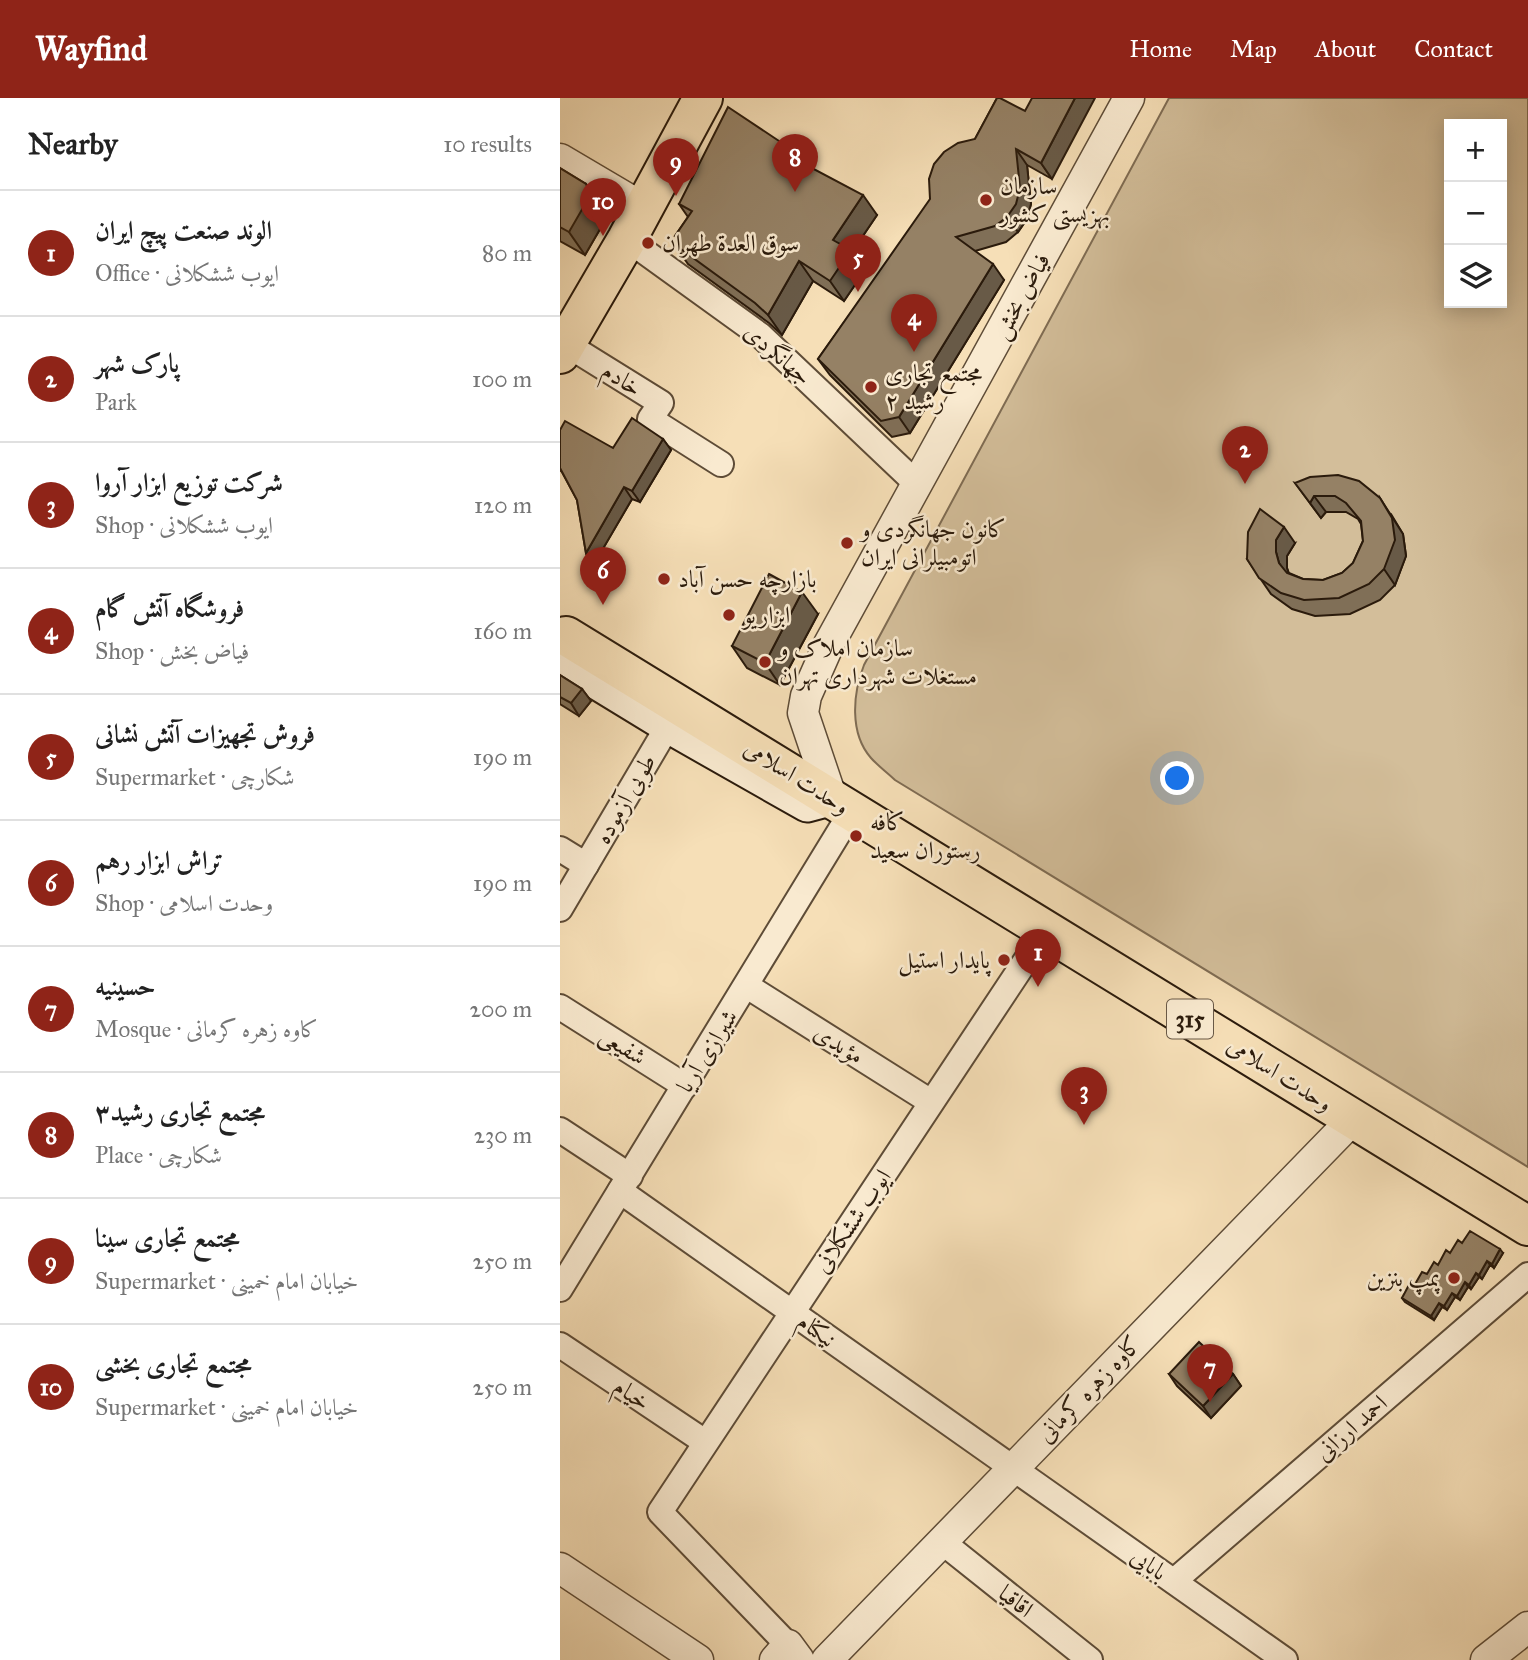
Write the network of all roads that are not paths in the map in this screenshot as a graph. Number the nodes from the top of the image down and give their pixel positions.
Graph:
1 (703, 98) edge
2 (1129, 98) edge
3 (560, 159) edge
4 (635, 223) junction
5 (563, 349) edge
6 (823, 358) edge
7 (808, 380) junction
8 (720, 464) dead end
9 (917, 484) junction
10 (563, 648) edge
11 (668, 726) junction
12 (842, 805) junction
13 (560, 849) edge
14 (586, 865) junction
15 (560, 909) edge
16 (1046, 930) junction
17 (747, 986) junction
18 (560, 1007) edge
19 (685, 1086) junction
20 (931, 1102) junction
21 (1353, 1119) junction
22 (560, 1129) edge
23 (625, 1184) junction
24 (1528, 1226) edge
25 (1528, 1275) edge
26 (560, 1289) edge
27 (792, 1312) junction
28 (560, 1345) edge
29 (705, 1442) junction
30 (1013, 1468) junction
31 (941, 1541) junction
32 (560, 1569) edge
33 (1174, 1581) junction
34 (1527, 1630) edge
35 (788, 1655) edge
36 (698, 1660) edge
37 (827, 1660) edge
38 (1090, 1660) edge
39 (1285, 1660) edge
40 (1486, 1660) edge

1 - 4 main road
2 - 9 street, فیاض بخش
3 - 4 street
4 - 5 main road
4 - 7 street, جهانگردی
5 - 8 street, خادم
6 - 7 street
7 - 9 street, جهانگردی
9 - 12 street, فیاض بخش
10 - 11 main road
10 - 12 main road, وحدت اسلامی
11 - 12 main road
11 - 14 street, طوبی آزموده
12 - 16 main road, وحدت اسلامی / 315
12 - 17 street, شیرازی آریا
13 - 14 street
14 - 15 street, طوبی آزموده
16 - 20 street, ایوب ششکلانی
16 - 21 main road, وحدت اسلامی / 315
17 - 19 street, شیرازی آریا
17 - 20 street, مؤیدی
18 - 19 street, شفیعی
19 - 23 street, شیرازی آریا
20 - 27 street, ایوب ششکلانی
21 - 24 main road, وحدت اسلامی / 315
21 - 30 street, کاوه زهره کرمانی
22 - 23 street, نیکنام
23 - 26 street, شیرازی آریا
23 - 27 street, نیکنام
25 - 33 street, احمد ارزانی
27 - 29 street, ایوب ششکلانی
27 - 30 street, نیکنام
28 - 29 street, خیام
29 - 35 street, ایوب ششکلانی
30 - 31 street, کاوه زهره کرمانی
30 - 33 street, بابایی
31 - 37 street, کاوه زهره کرمانی
31 - 38 street, اقاقیا
32 - 36 street
33 - 39 street, بابایی
34 - 40 street

